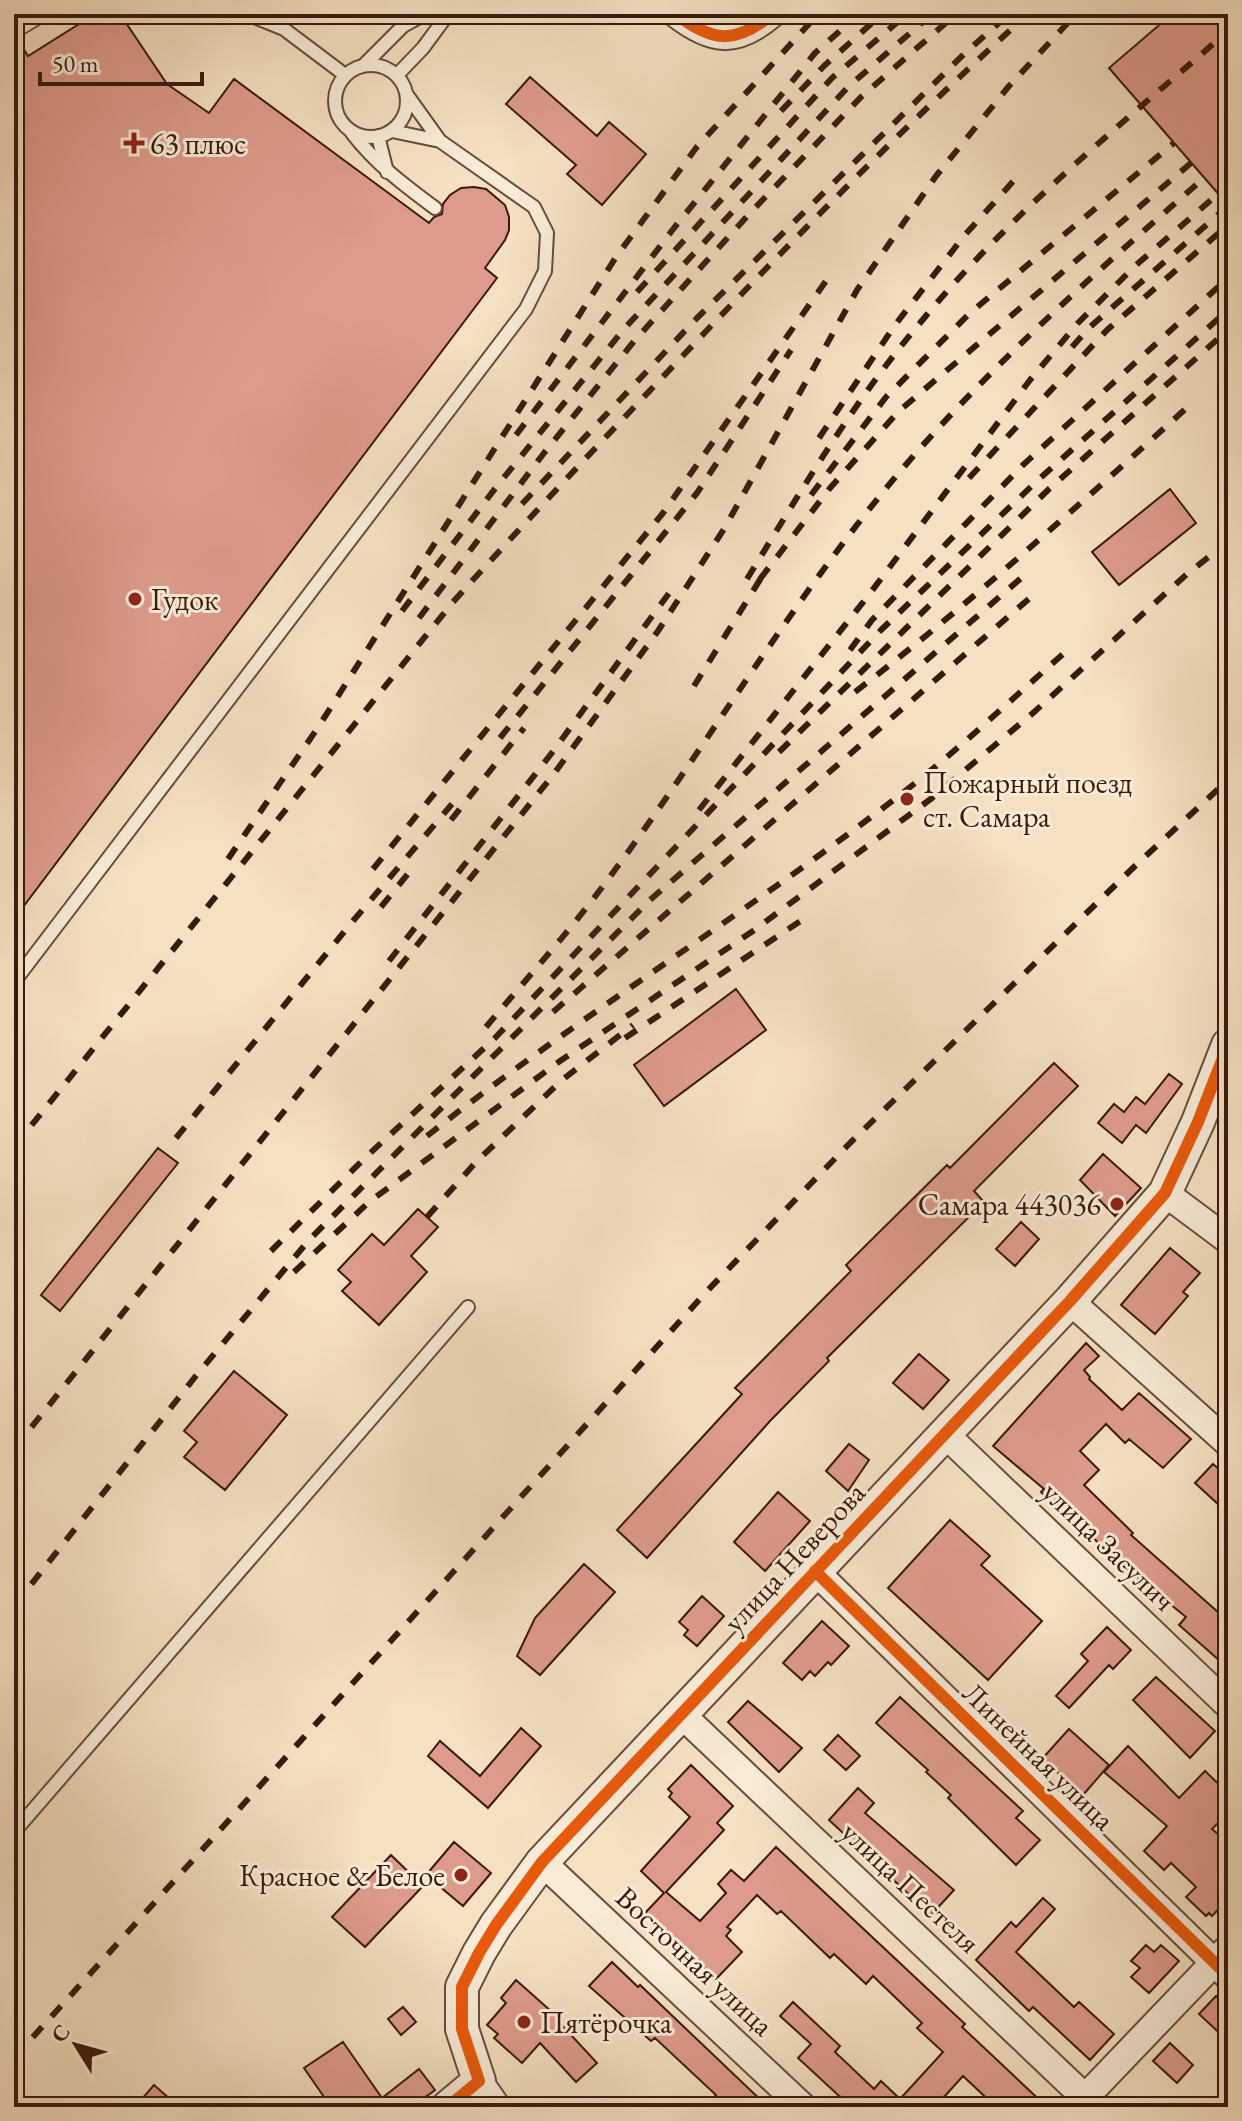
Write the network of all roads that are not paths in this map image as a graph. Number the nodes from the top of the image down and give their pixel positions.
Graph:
1 (44, 14) edge
2 (249, 14) edge
3 (425, 14) edge
4 (448, 14) edge
5 (676, 14) edge
6 (772, 14) edge
7 (14, 32) edge
8 (364, 65) junction
9 (345, 75) junction
10 (397, 75) junction
11 (407, 95) junction
12 (348, 128) junction
13 (392, 131) junction
14 (378, 136) junction
15 (440, 141) junction
16 (387, 172) junction
17 (435, 208) dead end
18 (14, 982) edge
19 (1228, 1045) edge
20 (1165, 1193) junction
21 (1228, 1240) edge
22 (1070, 1301) junction
23 (468, 1307) dead end
24 (945, 1434) junction
25 (1228, 1443) edge
26 (815, 1571) junction
27 (1228, 1705) edge
28 (682, 1715) junction
29 (14, 1832) edge
30 (542, 1862) junction
31 (1224, 1963) edge
32 (479, 2081) junction
33 (1086, 2104) edge
34 (448, 2107) edge
35 (497, 2107) edge
36 (803, 2107) edge

1 - 7 lane
2 - 9 lane
3 - 8 lane
4 - 10 lane
5 - 6 street
8 - 9 lane
8 - 10 lane
9 - 12 lane
10 - 11 lane
11 - 13 lane
11 - 15 lane
12 - 14 lane
12 - 16 lane
13 - 14 lane
13 - 15 lane
14 - 16 lane
15 - 18 lane
16 - 17 lane
19 - 20 street, улица Неверова
20 - 21 street
20 - 22 street, улица Неверова
22 - 24 street, улица Неверова
22 - 25 street
23 - 29 lane
24 - 26 street, улица Неверова
24 - 27 street, улица Засулич
26 - 28 street, улица Неверова
26 - 31 street, Линейная улица
28 - 30 street, улица Неверова
28 - 33 street, улица Пестеля
30 - 32 street, улица Неверова
30 - 36 street, Восточная улица
31 - 33 street
32 - 34 street
32 - 35 street

